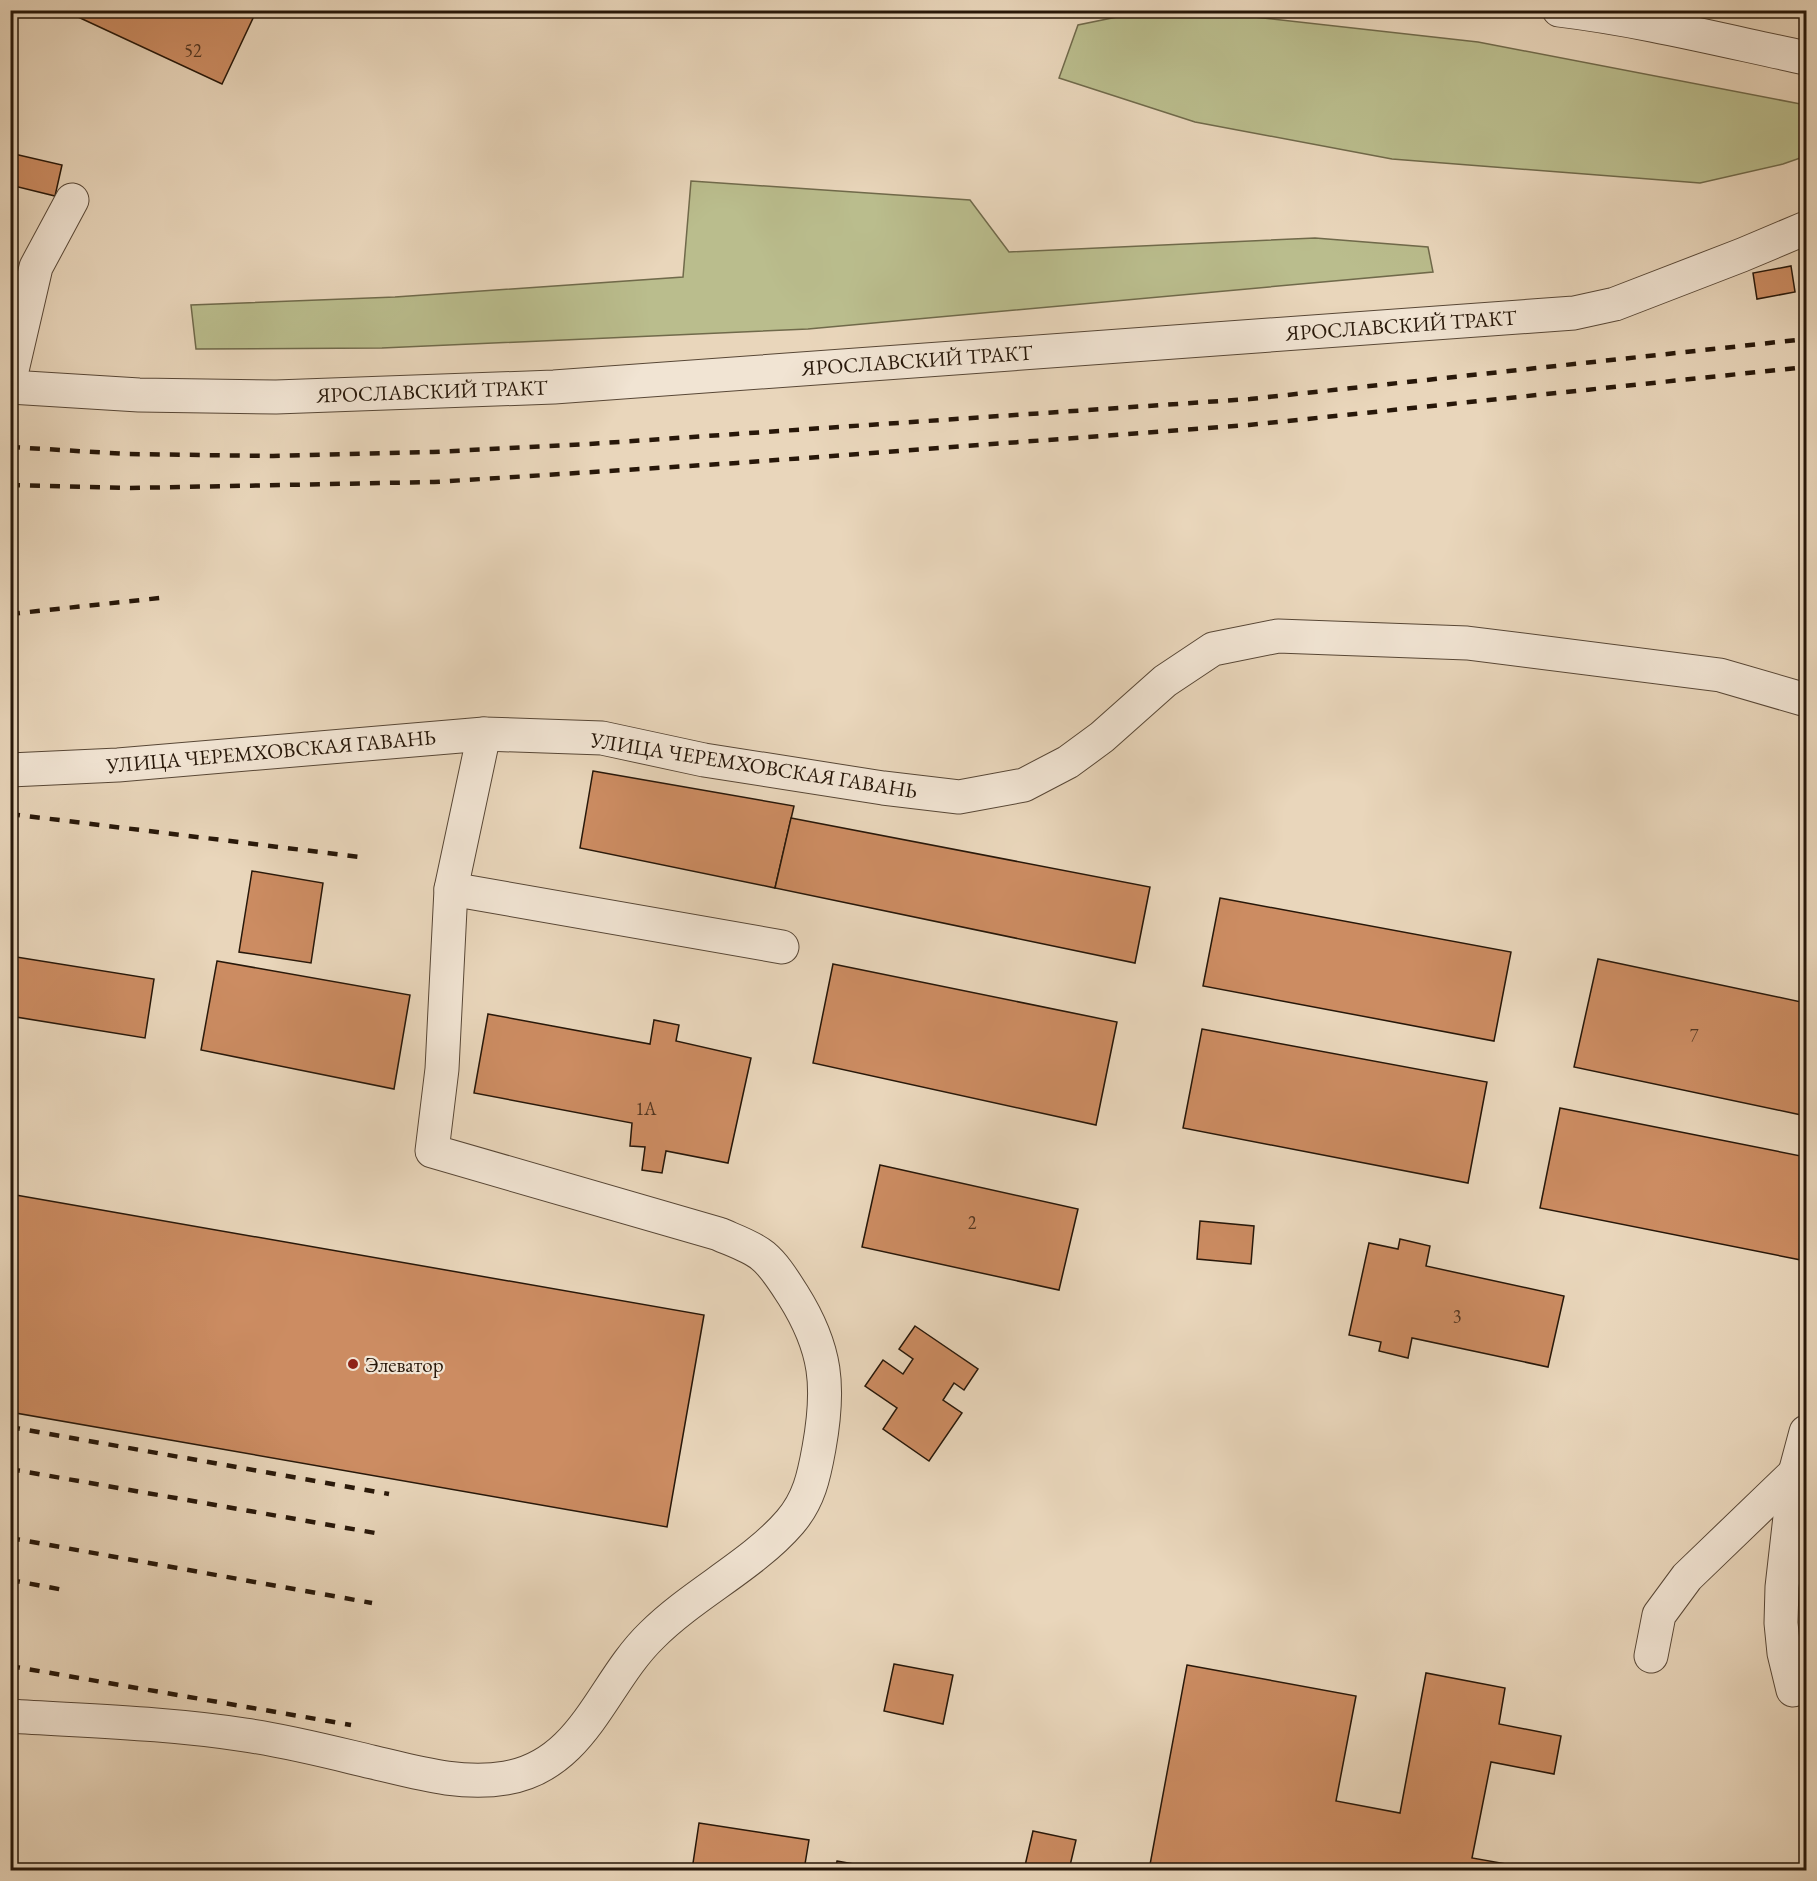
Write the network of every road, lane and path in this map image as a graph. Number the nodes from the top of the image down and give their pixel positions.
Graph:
1 (1559, 10) edge
2 (1591, 12) edge
3 (1806, 58) edge
4 (72, 200) dead end
5 (1806, 228) edge
6 (10, 379) edge
7 (10, 387) edge
8 (1806, 700) edge
9 (484, 734) junction
10 (10, 770) edge
11 (451, 890) junction
12 (782, 947) dead end
13 (1806, 1432) edge
14 (1795, 1473) junction
15 (1651, 1656) dead end
16 (1793, 1690) dead end
17 (10, 1716) edge

1 - 2 street
2 - 3 street
4 - 6 street
5 - 7 street, ЯРОСЛАВСКИЙ ТРАКТ
8 - 9 street, УЛИЦА ЧЕРЕМХОВСКАЯ ГАВАНЬ
9 - 10 street, УЛИЦА ЧЕРЕМХОВСКАЯ ГАВАНЬ
9 - 11 street
11 - 12 street
11 - 17 street
13 - 14 street
14 - 15 street
14 - 16 street

